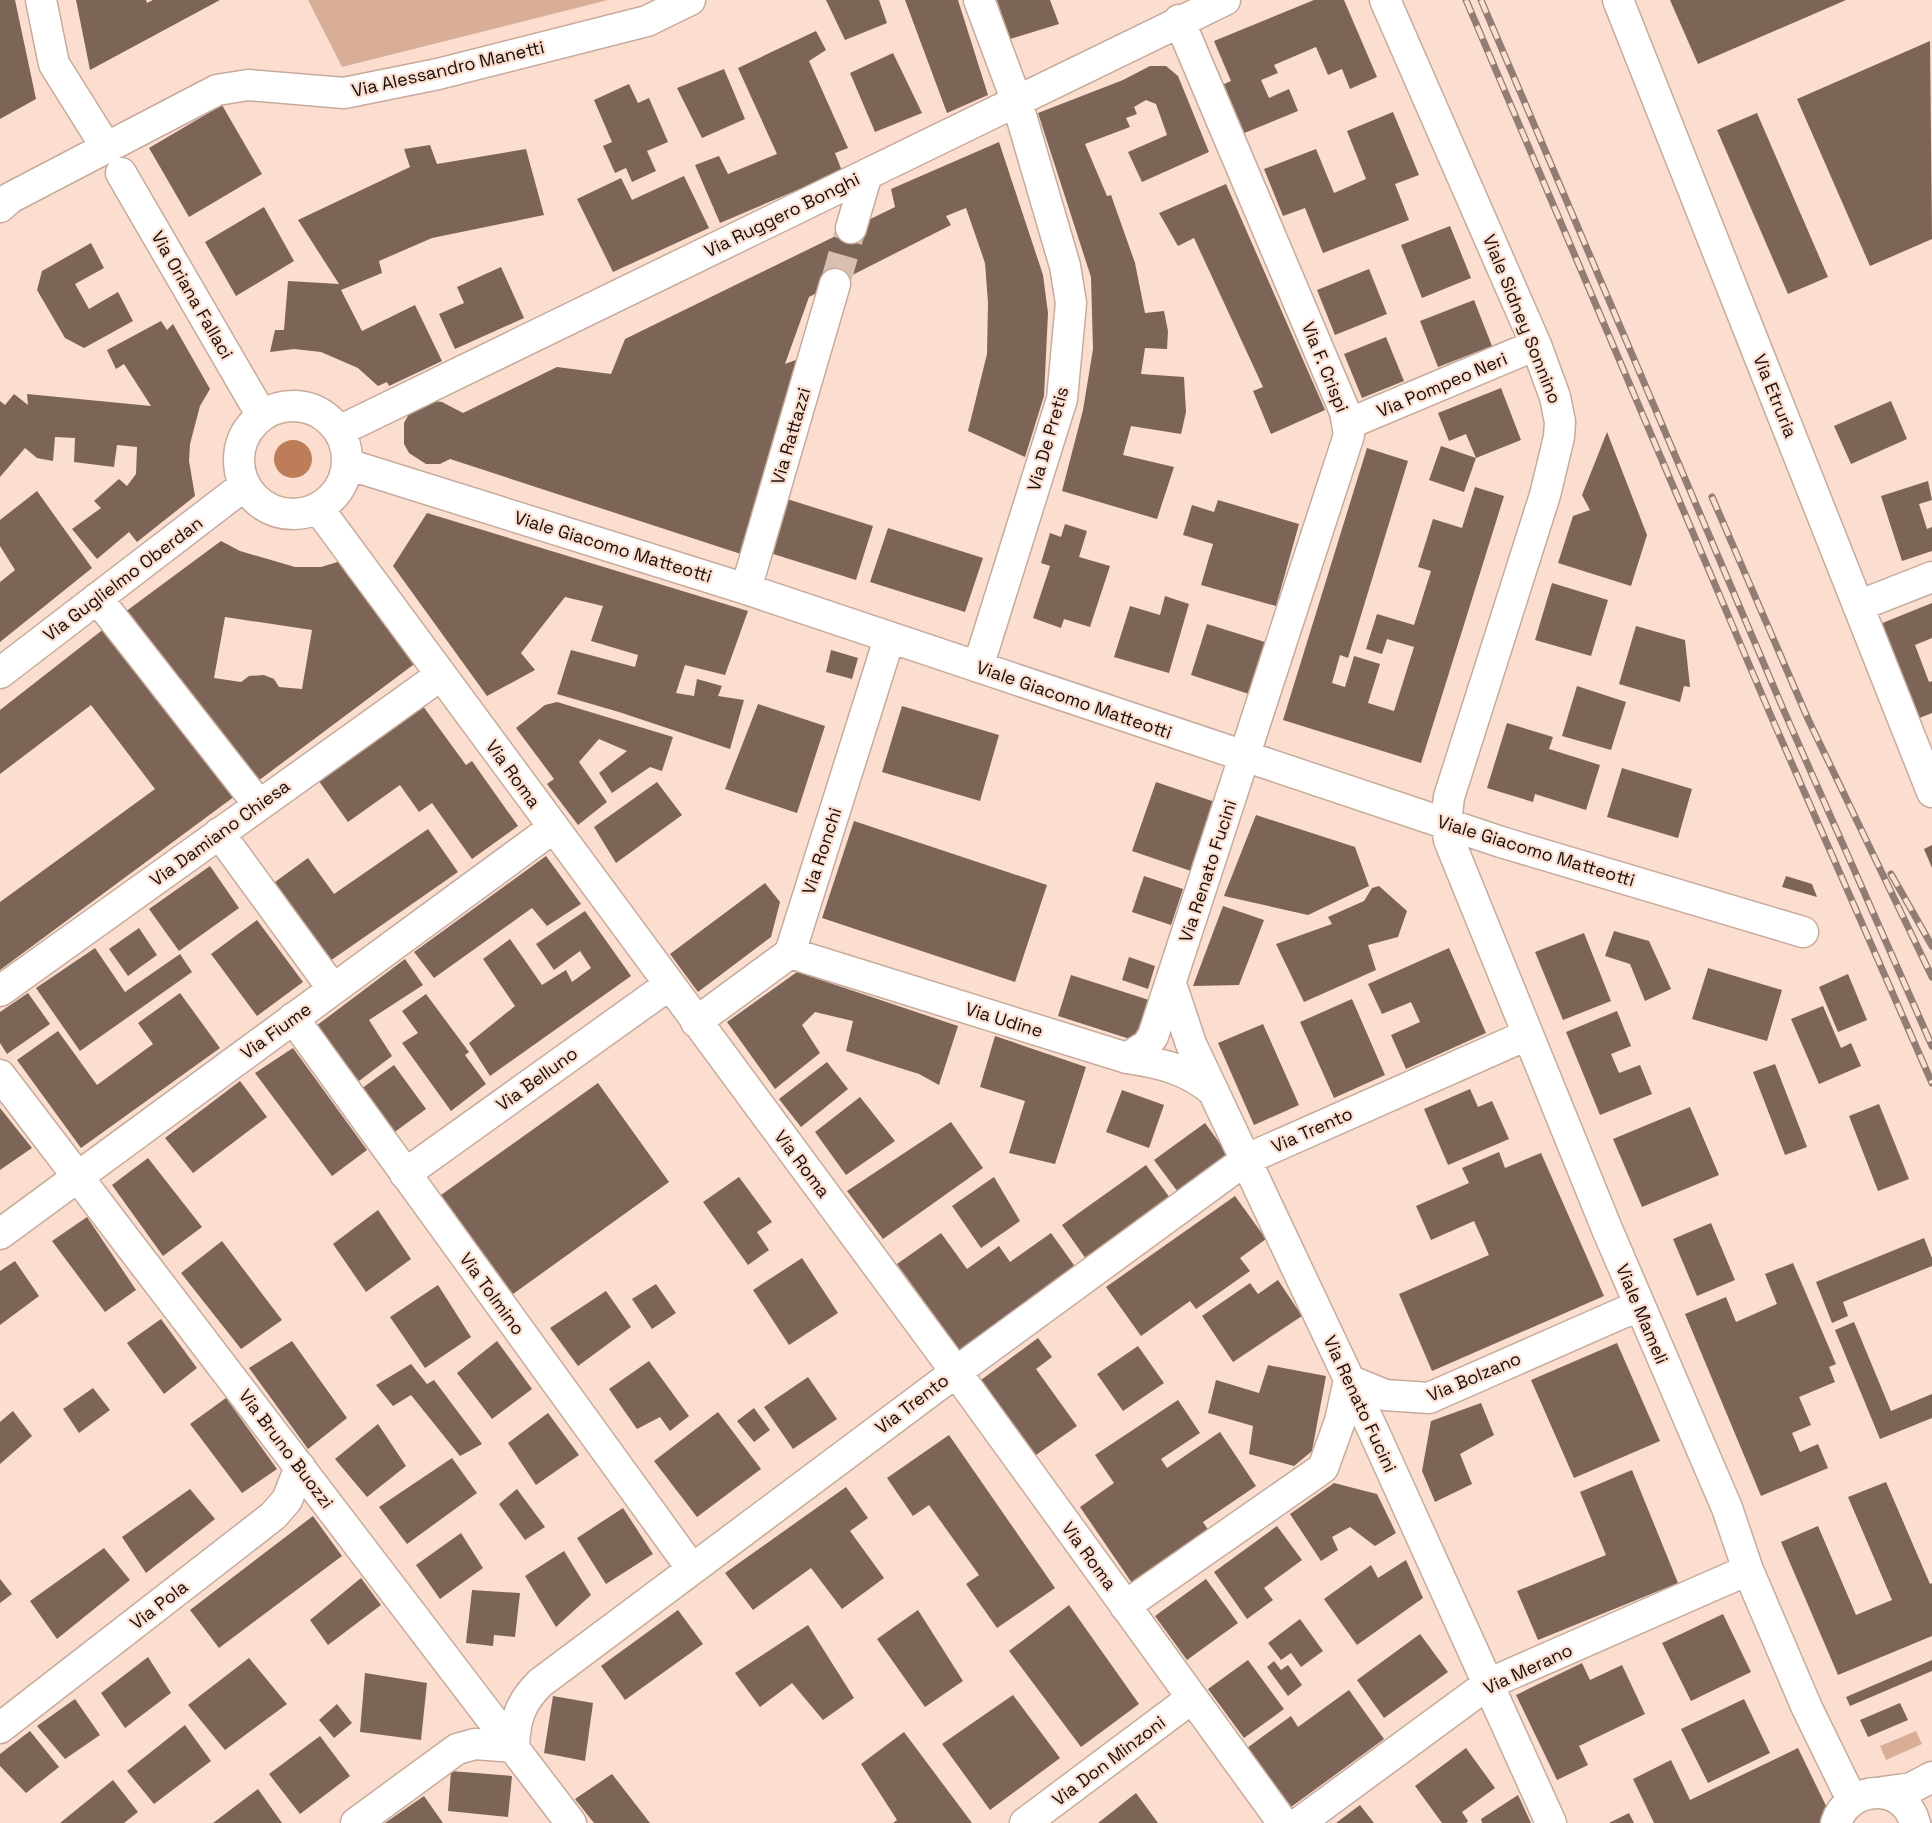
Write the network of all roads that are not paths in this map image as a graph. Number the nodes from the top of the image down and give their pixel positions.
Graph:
1 (41, 0) edge
2 (690, 0) edge
3 (979, 0) edge
4 (1225, 0) edge
5 (1618, 0) edge
6 (1389, 4) edge
7 (1179, 20) junction
8 (1017, 102) junction
9 (138, 130) junction
10 (106, 147) junction
11 (80, 161) junction
12 (121, 173) junction
13 (867, 174) junction
14 (0, 207) edge
15 (851, 228) tunnel mouth
16 (835, 284) tunnel mouth
17 (1536, 345) junction
18 (262, 416) junction
19 (1348, 424) junction
20 (339, 431) junction
21 (347, 464) junction
22 (245, 485) junction
23 (318, 508) junction
24 (1932, 577) edge
25 (746, 589) junction
26 (97, 598) junction
27 (1858, 606) junction
28 (889, 639) junction
29 (978, 667) junction
30 (0, 673) edge
31 (441, 675) junction
32 (1922, 739) edge
33 (1245, 758) junction
34 (1932, 792) edge
35 (259, 805) junction
36 (1446, 823) junction
37 (553, 828) junction
38 (219, 833) junction
39 (1803, 932) dead end
40 (790, 953) junction
41 (1171, 984) junction
42 (669, 985) junction
43 (333, 989) junction
44 (0, 991) edge
45 (293, 1018) junction
46 (696, 1022) junction
47 (1527, 1035) junction
48 (1127, 1058) junction
49 (0, 1075) edge
50 (1215, 1092) junction
51 (1247, 1159) junction
52 (405, 1174) junction
53 (77, 1176) junction
54 (0, 1234) edge
55 (1638, 1306) junction
56 (956, 1372) junction
57 (1349, 1380) junction
58 (300, 1467) junction
59 (692, 1569) junction
60 (1748, 1570) junction
61 (1125, 1606) junction
62 (1488, 1684) junction
63 (1192, 1698) junction
64 (0, 1728) edge
65 (514, 1747) junction
66 (1932, 1777) edge
67 (1883, 1792) junction
68 (1844, 1811) edge
69 (356, 1823) edge
70 (571, 1823) edge
71 (1025, 1823) edge
72 (1283, 1823) edge
73 (1299, 1823) edge
74 (1551, 1823) edge
75 (1915, 1823) edge

1 - 10 street
2 - 9 street, Via Alessandro Manetti
3 - 8 street, Via De Pretis
4 - 7 street, Via Ruggero Bonghi
5 - 27 street, Via Etruria
6 - 17 street, Viale Sidney Sonnino
7 - 8 street, Via Ruggero Bonghi
7 - 19 street, Via F. Crispi
8 - 13 street, Via Ruggero Bonghi
8 - 29 street, Via De Pretis
9 - 10 street, Via Alessandro Manetti
9 - 12 street
10 - 11 street, Via Alessandro Manetti
11 - 12 street
11 - 14 street, Via Alessandro Manetti
12 - 18 street, Via Oriana Fallaci
13 - 15 street
13 - 20 street, Via Ruggero Bonghi
16 - 25 street, Via Rattazzi
17 - 19 street, Via Pompeo Neri
17 - 36 street, Viale Sidney Sonnino
18 - 20 street
18 - 22 street
19 - 33 street, Via F. Crispi
20 - 21 street
21 - 23 street
21 - 25 street, Viale Giacomo Matteotti
22 - 23 street
22 - 26 street, Via Guglielmo Oberdan
23 - 31 street, Via Roma
24 - 27 street
25 - 28 street, Viale Giacomo Matteotti
26 - 30 street, Via Guglielmo Oberdan
26 - 35 street
27 - 32 street, Via Etruria
28 - 29 street, Viale Giacomo Matteotti
28 - 40 street, Via Ronchi
29 - 33 street, Viale Giacomo Matteotti
31 - 35 street, Via Damiano Chiesa
31 - 37 street, Via Roma
32 - 34 street, Via Etruria
33 - 36 street, Viale Giacomo Matteotti
33 - 41 street, Via Renato Fucini
35 - 38 street, Via Damiano Chiesa
36 - 39 street, Viale Giacomo Matteotti
36 - 47 street, Viale Mameli
37 - 42 street, Via Roma
37 - 43 street, Via Fiume
38 - 43 street
38 - 44 street, Via Damiano Chiesa
40 - 46 street
40 - 48 street, Via Udine
41 - 48 street, Via Renato Fucini
41 - 50 street, Via Renato Fucini
42 - 46 street, Via Roma
42 - 52 street, Via Belluno
43 - 45 street, Via Fiume
45 - 52 street, Via Tolmino
45 - 53 street, Via Fiume
46 - 56 street, Via Roma
47 - 51 street, Via Trento
47 - 55 street, Viale Mameli
48 - 50 street, Via Udine
49 - 53 street, Via Bruno Buozzi
50 - 51 street, Via Renato Fucini
51 - 56 street, Via Trento
51 - 57 street, Via Renato Fucini
52 - 59 street, Via Tolmino
53 - 54 street, Via Fiume
53 - 58 street, Via Bruno Buozzi
55 - 57 street, Via Bolzano
55 - 60 street, Viale Mameli
56 - 59 street, Via Trento
56 - 61 street, Via Roma
57 - 61 street
57 - 62 street, Via Renato Fucini
58 - 64 street, Via Pola
58 - 65 street, Via Bruno Buozzi
59 - 65 street, Via Trento
60 - 62 street, Via Merano
60 - 68 street, Viale Mameli
61 - 63 street, Via Roma
62 - 73 street, Via Merano
62 - 74 street, Via Renato Fucini
63 - 71 street, Via Don Minzoni
63 - 72 street, Via Roma
65 - 69 street
65 - 70 street, Via Bruno Buozzi
66 - 67 street, Viale Mameli
67 - 68 street, Viale Mameli
67 - 75 street

